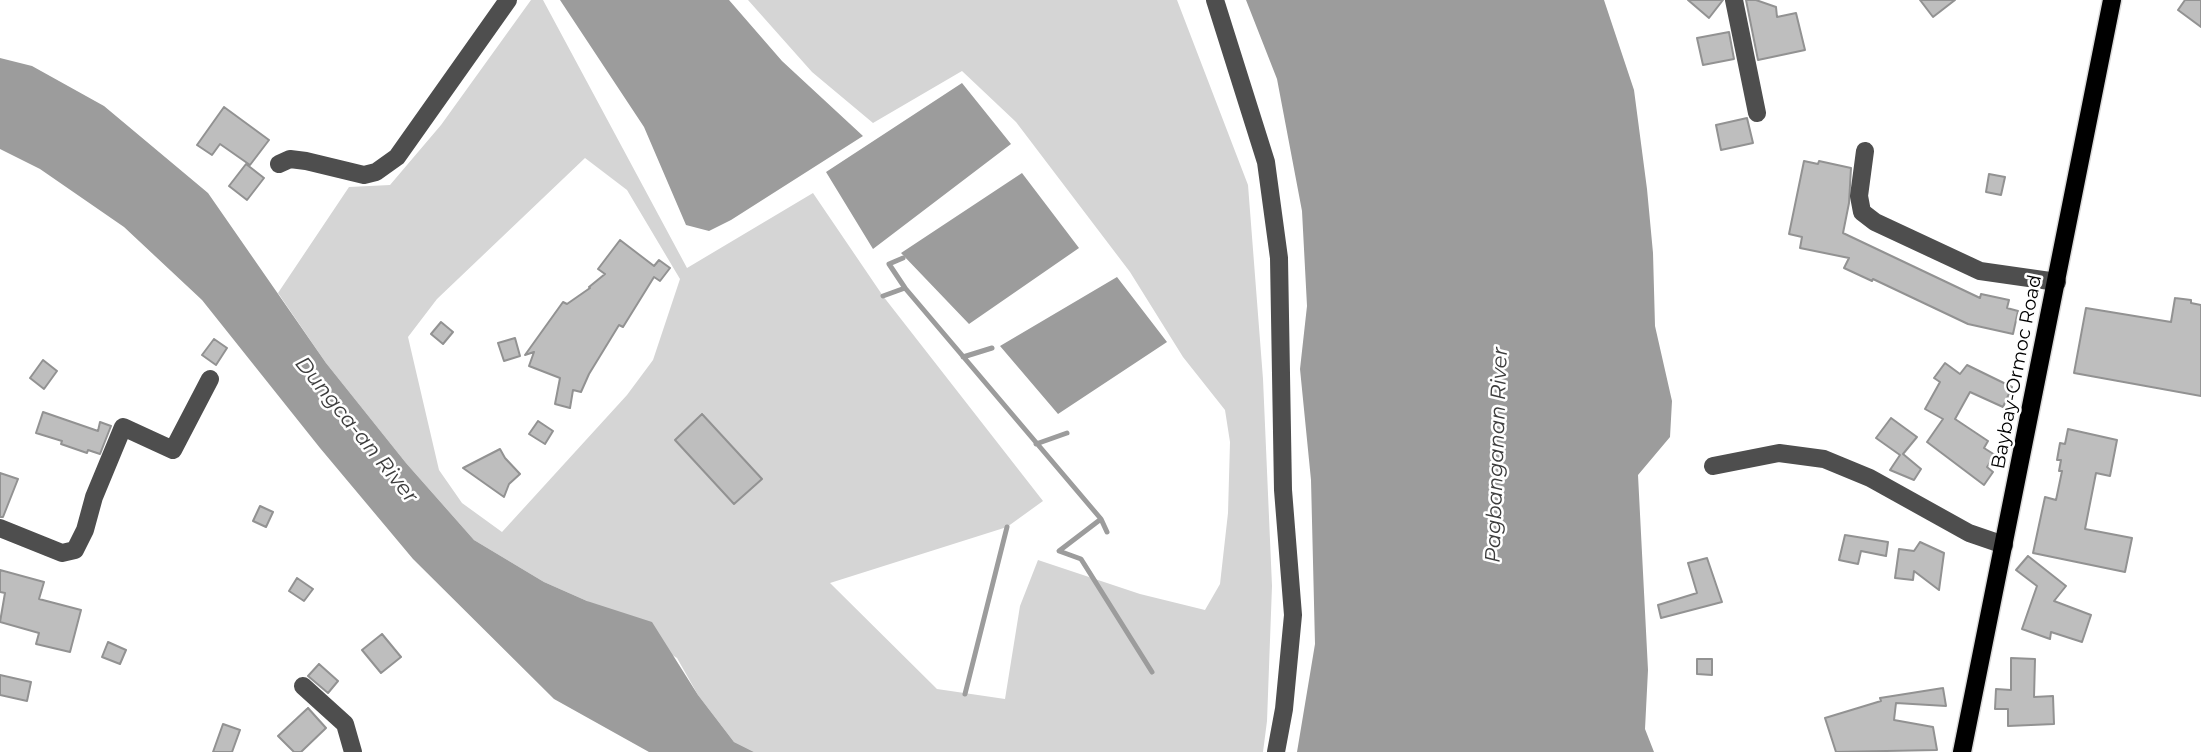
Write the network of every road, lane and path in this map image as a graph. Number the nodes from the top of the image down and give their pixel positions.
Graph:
1 (508, 0) edge
2 (1215, 0) edge
3 (1734, 0) edge
4 (2112, 0) edge
5 (1757, 113) dead end
6 (1866, 151) dead end
7 (279, 164) dead end
8 (2057, 282) junction
9 (209, 379) dead end
10 (1713, 466) dead end
11 (0, 528) edge
12 (2004, 545) junction
13 (303, 686) dead end
14 (353, 752) edge
15 (1276, 752) edge
16 (1962, 752) edge

1 - 7 street
2 - 15 street
3 - 5 street
4 - 8 main road, Baybay-Ormoc Road
6 - 8 street
8 - 12 main road, Baybay-Ormoc Road
9 - 11 street
10 - 12 street
12 - 16 main road, Baybay-Ormoc Road
13 - 14 street

